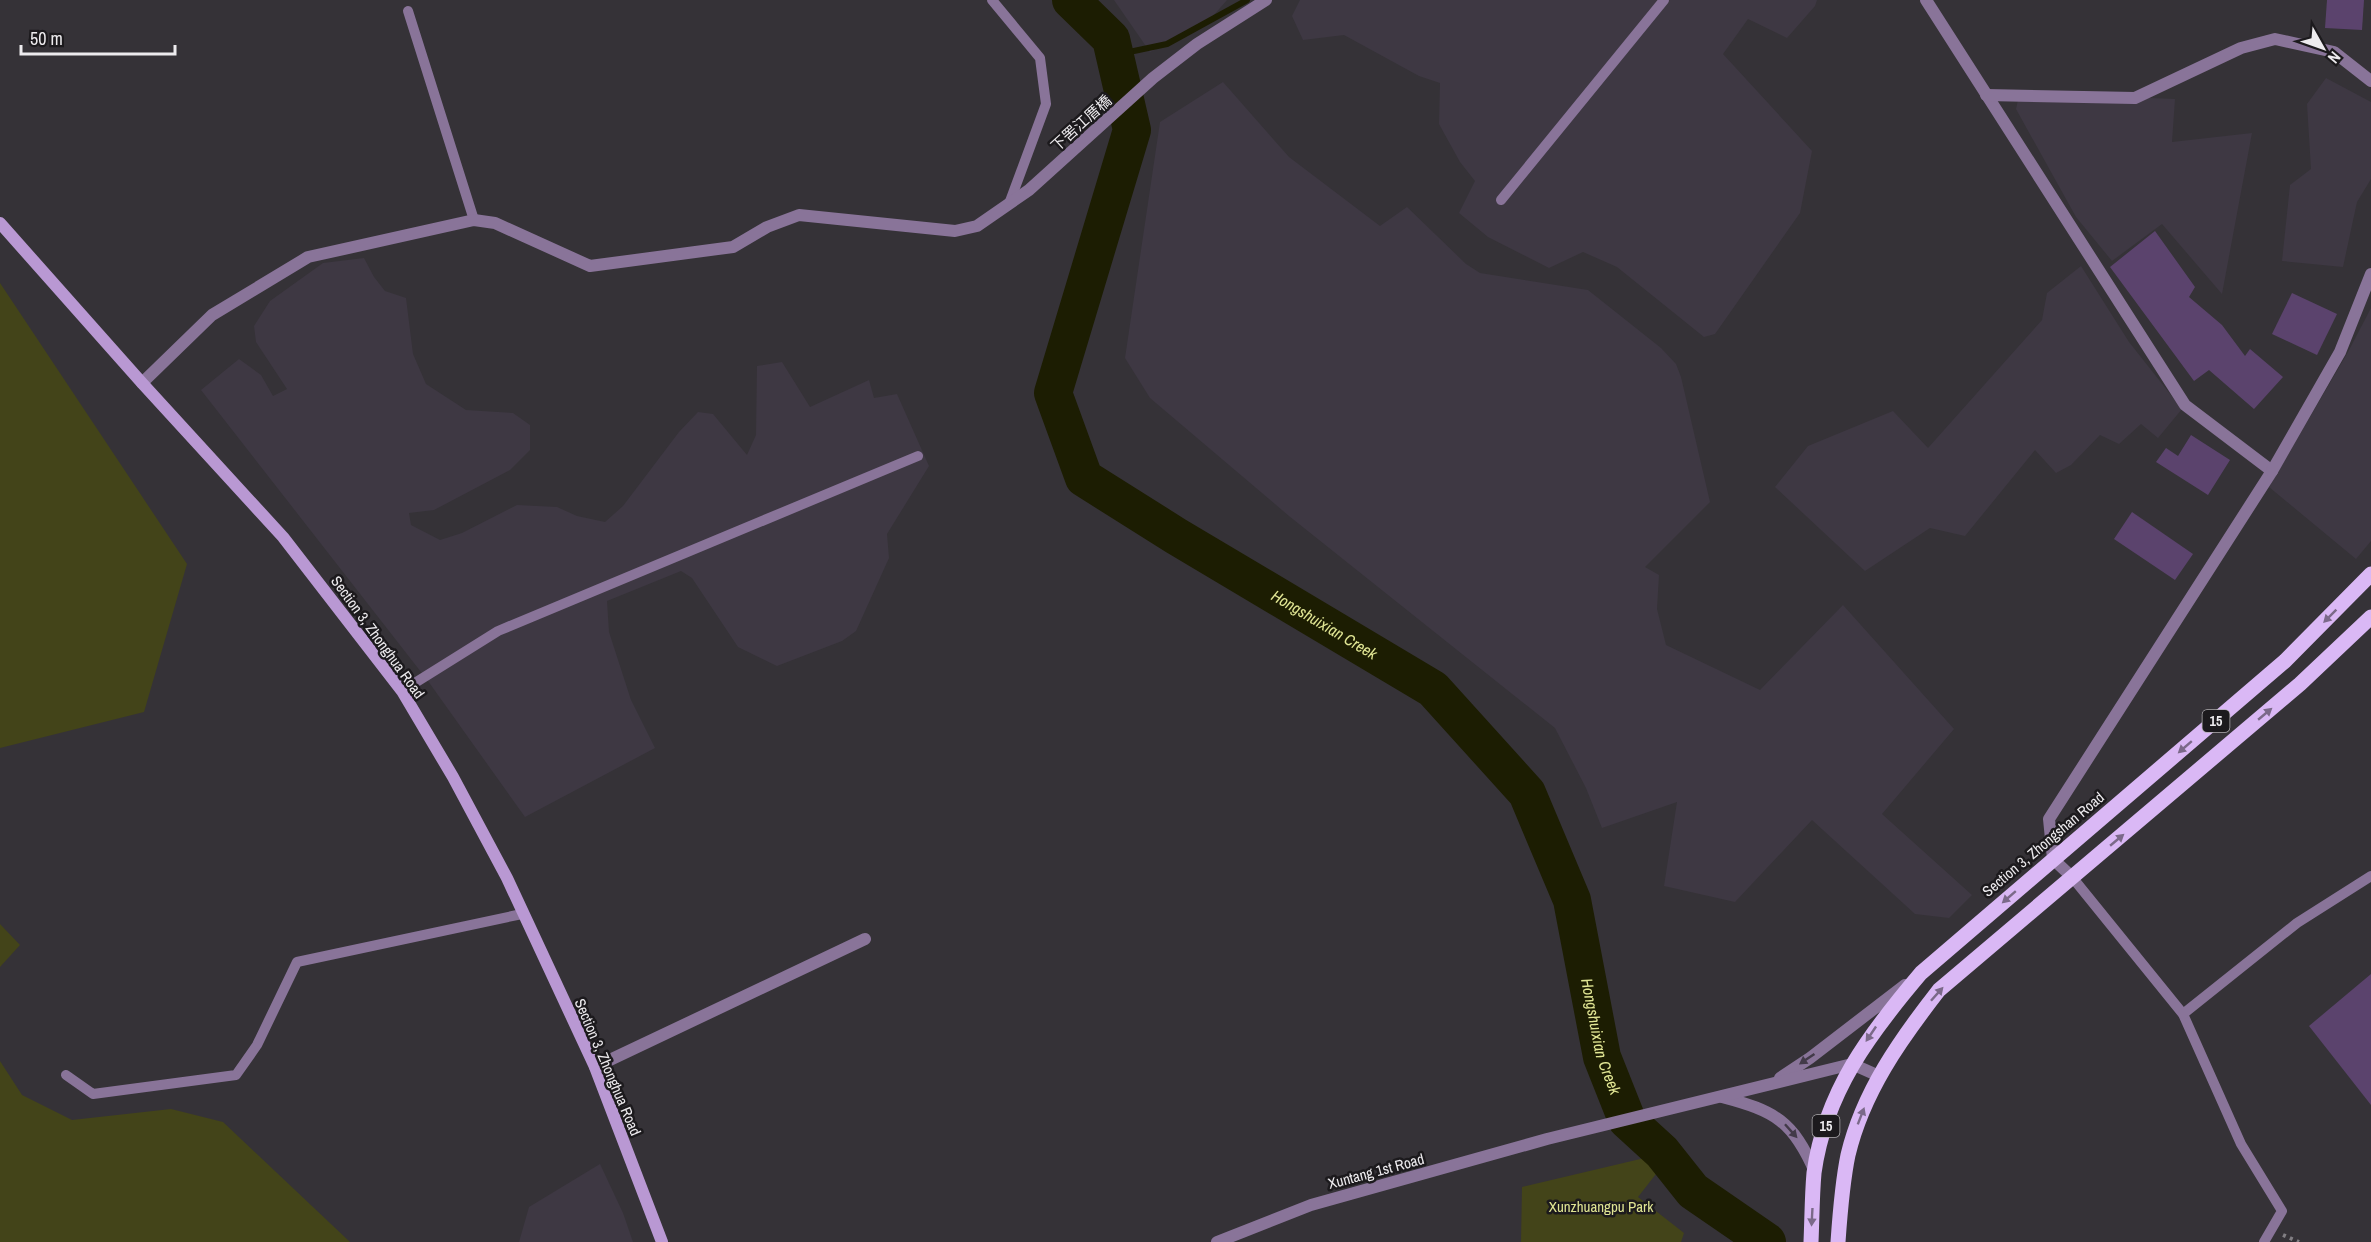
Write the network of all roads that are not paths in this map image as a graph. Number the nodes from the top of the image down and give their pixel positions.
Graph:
1 (992, 0) edge
2 (1266, 0) edge
3 (1664, 0) edge
4 (1926, 0) edge
5 (408, 11) dead end
6 (2371, 81) edge
7 (1986, 95) junction
8 (1501, 200) dead end
9 (1009, 204) junction
10 (474, 220) junction
11 (0, 223) edge
12 (2371, 274) edge
13 (142, 383) junction
14 (918, 456) dead end
15 (2272, 471) junction
16 (2371, 574) edge
17 (2371, 617) edge
18 (402, 691) junction
19 (2053, 859) junction
20 (2371, 876) edge
21 (2072, 878) junction
22 (522, 914) junction
23 (865, 939) dead end
24 (1921, 973) junction
25 (2183, 1014) junction
26 (1852, 1064) junction
27 (595, 1067) junction
28 (66, 1075) dead end
29 (1879, 1076) junction
30 (1770, 1084) junction
31 (1721, 1097) junction
32 (1815, 1172) junction
33 (662, 1242) edge
34 (1217, 1242) edge
35 (1811, 1242) edge
36 (1838, 1242) edge
37 (2264, 1242) edge

1 - 9 lane
2 - 9 street, 下罟江厝橋
3 - 8 lane
4 - 7 street
5 - 10 lane
6 - 7 street
7 - 15 street
9 - 10 street, 下罟江厝橋
10 - 13 street
11 - 13 main road, Section 3, Zhonghua Road
12 - 15 street
13 - 18 main road, Section 3, Zhonghua Road
14 - 18 lane
15 - 19 street
16 -> 19 main road, Section 3, Zhongshan Road / 15
21 -> 17 main road, 15
18 - 22 main road, Section 3, Zhonghua Road
19 - 21 street
19 -> 24 main road, Section 3, Zhongshan Road / 15
20 - 25 lane
21 - 25 lane
29 -> 21 main road, 15
22 - 27 main road, Section 3, Zhonghua Road
22 - 28 lane
23 - 27 street
24 -> 26 main road, Section 3, Zhongshan Road / 15
24 -> 30 street
25 - 37 lane
26 - 29 street
26 - 30 street
26 - 32 main road, Section 3, Zhongshan Road / 15
27 - 33 main road, Section 3, Zhonghua Road
36 -> 29 main road, 15
30 - 31 street
31 -> 32 street
31 - 34 street, Xuntang 1st Road
32 -> 35 main road, Section 3, Zhongshan Road / 15

